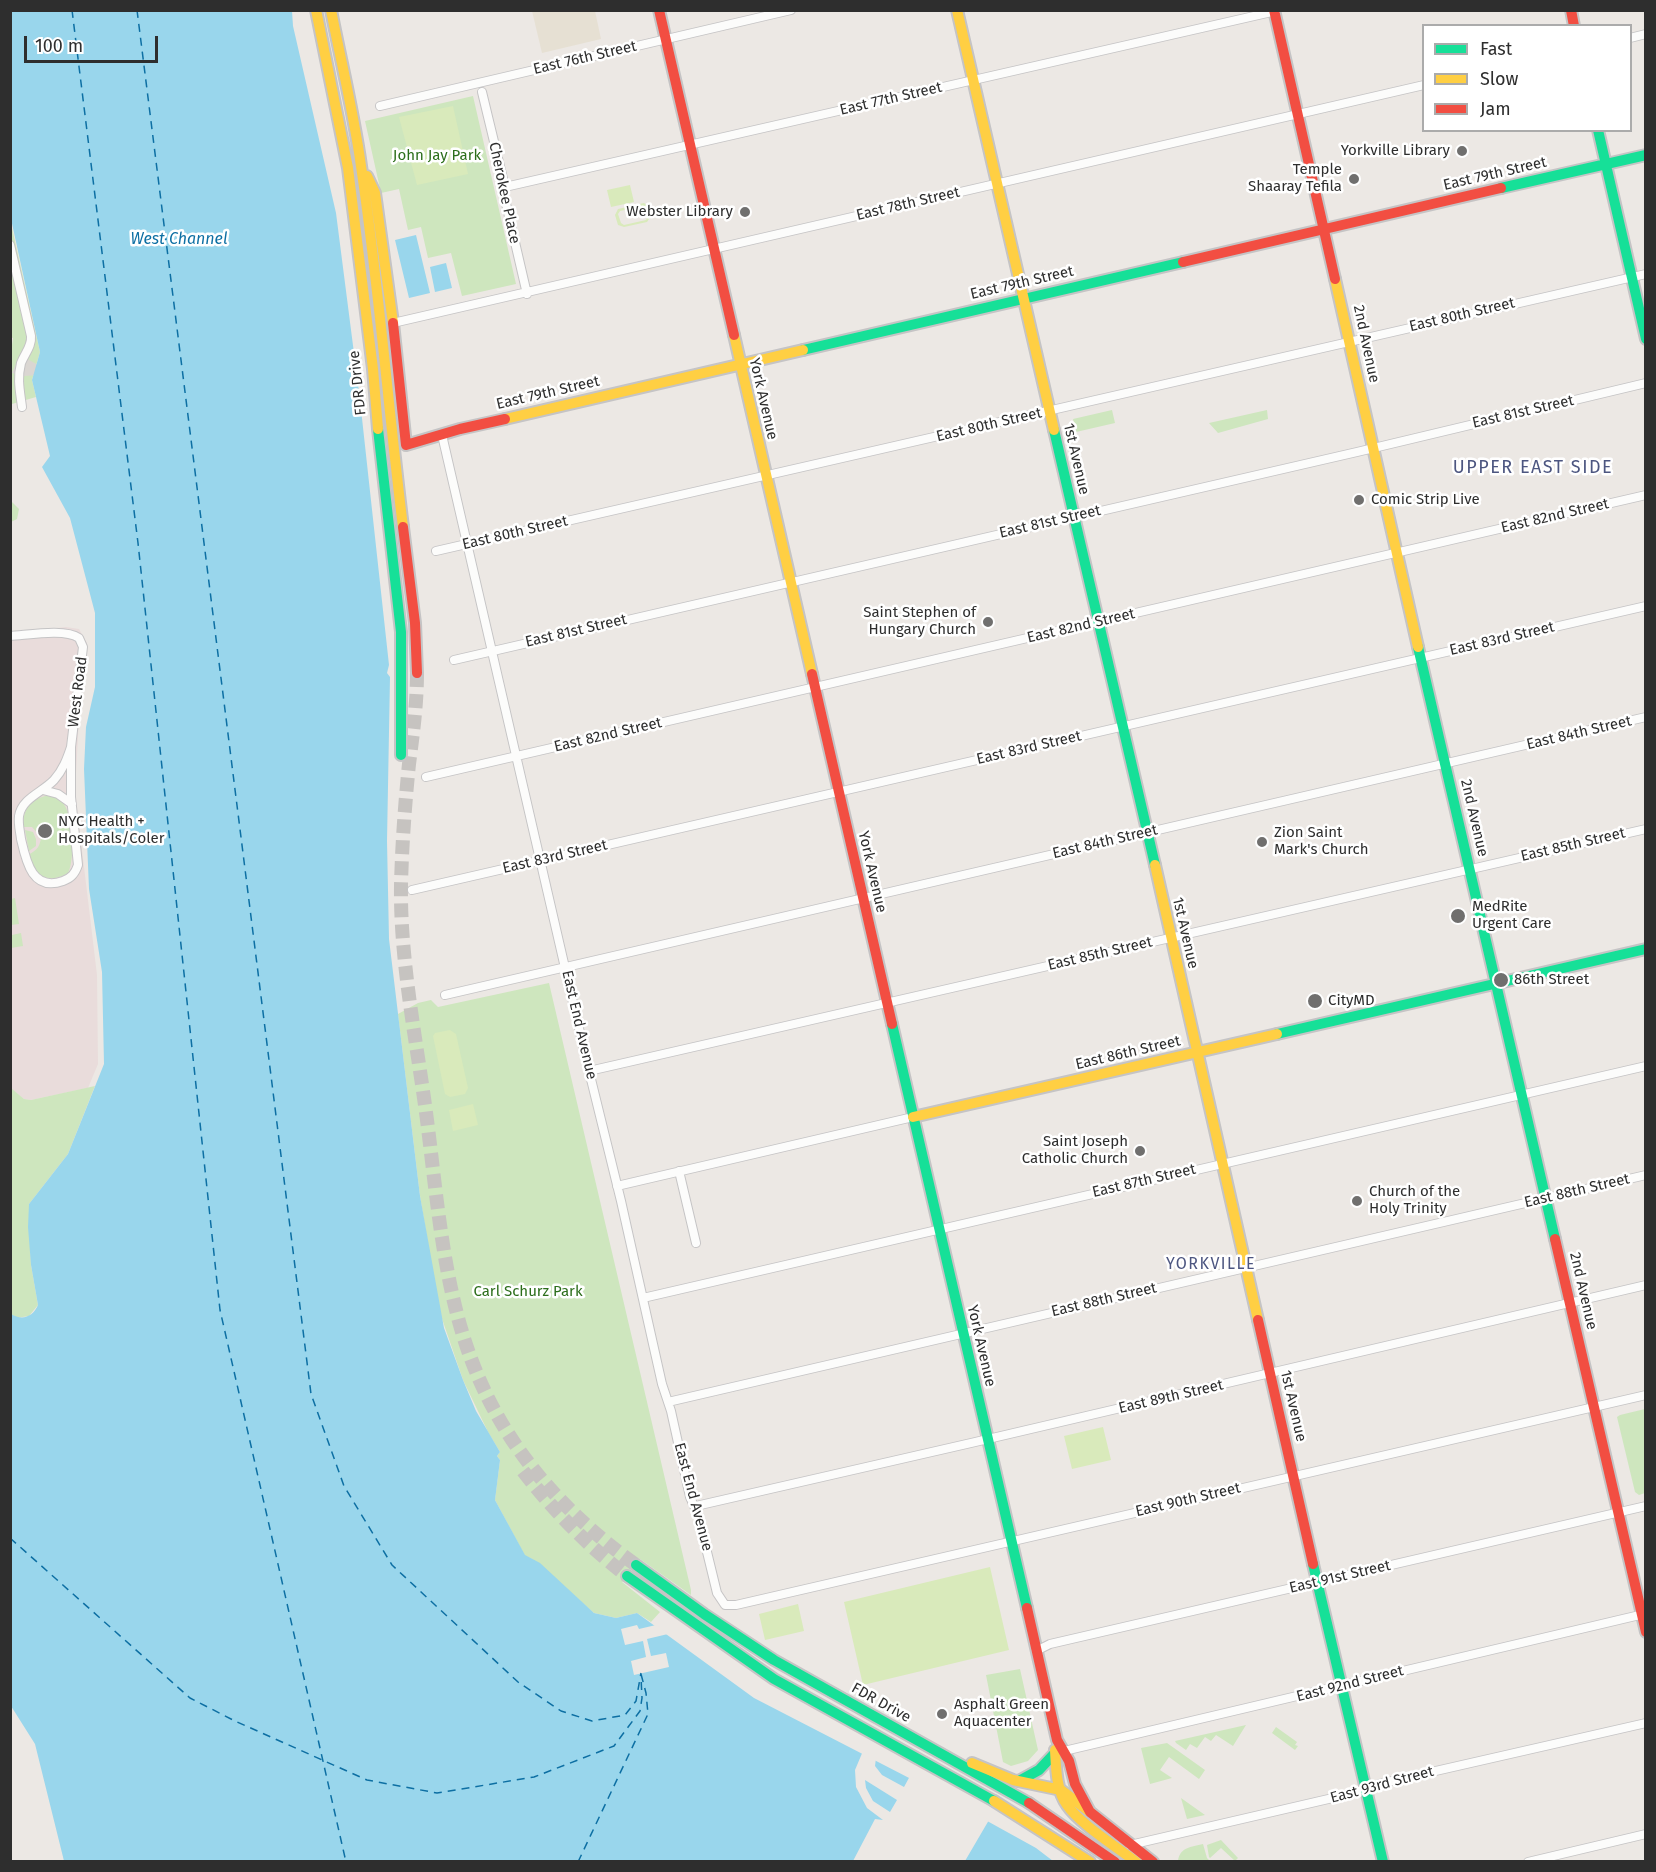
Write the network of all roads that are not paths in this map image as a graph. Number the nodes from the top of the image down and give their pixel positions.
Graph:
1 (316, 10) edge
2 (331, 10) edge
3 (659, 10) edge
4 (791, 10) edge
5 (957, 10) edge
6 (1275, 11) edge
7 (666, 40) junction
8 (972, 81) junction
9 (1422, 85) edge
10 (482, 92) dead end
11 (380, 106) dead end
12 (1299, 114) junction
13 (1598, 132) edge
14 (691, 145) junction
15 (1646, 155) edge
16 (362, 164) junction
17 (1605, 164) junction
18 (996, 184) junction
19 (505, 188) junction
20 (1325, 229) junction
21 (10, 245) edge
22 (714, 250) junction
23 (1646, 274) edge
24 (1631, 277) junction
25 (527, 294) junction
26 (1023, 298) junction
27 (393, 323) junction
28 (1646, 339) edge
29 (1349, 341) junction
30 (740, 364) junction
31 (1646, 383) edge
32 (22, 407) dead end
33 (1049, 412) junction
34 (442, 435) junction
35 (1374, 448) junction
36 (765, 477) junction
37 (1646, 495) edge
38 (1074, 516) junction
39 (468, 543) junction
40 (436, 551) dead end
41 (1398, 552) junction
42 (789, 582) junction
43 (1646, 606) edge
44 (1098, 622) junction
45 (10, 636) edge
46 (492, 650) junction
47 (1421, 658) junction
48 (454, 660) dead end
49 (417, 673) tunnel mouth
50 (814, 687) junction
51 (1646, 717) edge
52 (1122, 727) junction
53 (71, 747) junction
54 (400, 755) dead end
55 (517, 756) junction
56 (1446, 764) junction
57 (426, 777) dead end
58 (43, 790) junction
59 (838, 792) junction
60 (72, 804) junction
61 (1646, 829) edge
62 (1146, 832) junction
63 (541, 861) junction
64 (1470, 869) junction
65 (412, 890) dead end
66 (862, 898) junction
67 (1171, 938) junction
68 (1646, 949) edge
69 (566, 967) junction
70 (1496, 983) junction
71 (446, 995) dead end
72 (886, 1003) junction
73 (1197, 1052) junction
74 (1646, 1066) edge
75 (589, 1071) junction
76 (1521, 1094) junction
77 (913, 1117) junction
78 (1222, 1163) junction
79 (679, 1171) junction
80 (1646, 1175) edge
81 (617, 1186) junction
82 (1546, 1198) junction
83 (939, 1228) junction
84 (696, 1243) dead end
85 (1247, 1267) junction
86 (1646, 1285) edge
87 (643, 1298) junction
88 (1570, 1303) junction
89 (963, 1332) junction
90 (1270, 1373) junction
91 (1646, 1395) edge
92 (668, 1402) junction
93 (1594, 1407) junction
94 (987, 1439) junction
95 (1294, 1476) junction
96 (696, 1506) junction
97 (1646, 1506) edge
98 (1618, 1512) junction
99 (1011, 1541) junction
100 (636, 1565) tunnel mouth
101 (627, 1576) tunnel mouth
102 (1318, 1582) junction
103 (730, 1606) joint
104 (1644, 1615) edge
105 (1646, 1632) edge
106 (1036, 1651) junction
107 (1342, 1686) junction
108 (1646, 1723) edge
109 (939, 1752) junction
110 (1059, 1752) junction
111 (1019, 1781) junction
112 (1367, 1788) junction
113 (1060, 1790) junction
114 (1090, 1812) junction
115 (1646, 1834) edge
116 (1131, 1845) junction
117 (1119, 1848) junction
118 (1090, 1862) edge
119 (1115, 1862) edge
120 (1136, 1862) edge
121 (1153, 1862) edge
122 (1383, 1862) edge
123 (1528, 1862) edge

1 - 54 main road, FDR Drive
2 - 16 main road, FDR Drive
3 - 7 main road, York Avenue
4 - 7 street, East 76th Street
5 - 8 main road, 1st Avenue
6 - 8 street, East 77th Street
6 - 12 main road, 2nd Avenue
7 - 11 street, East 76th Street
7 - 14 main road, York Avenue
8 - 14 street, East 77th Street
8 - 18 main road, 1st Avenue
9 - 12 street, East 78th Street
10 - 19 street, Cherokee Place
12 - 18 street, East 78th Street
12 - 20 main road, 2nd Avenue
13 - 17 main road
14 - 19 street, East 77th Street
14 - 22 main road, York Avenue
15 - 17 main road, East 79th Street
16 - 27 main road
16 - 49 main road, FDR Drive
17 - 20 main road, East 79th Street
17 - 24 main road
18 - 22 street, East 78th Street
18 - 26 main road, 1st Avenue
19 - 25 street, Cherokee Place
20 - 26 main road, East 79th Street
20 - 29 main road, 2nd Avenue
21 - 32 street
22 - 25 street, East 78th Street
22 - 30 main road, York Avenue
23 - 24 street, East 80th Street
24 - 28 main road
24 - 29 street, East 80th Street
25 - 27 street, East 78th Street
26 - 30 main road, East 79th Street
26 - 33 main road, 1st Avenue
27 - 34 main road, East 79th Street
29 - 33 street, East 80th Street
29 - 35 main road, 2nd Avenue
30 - 34 main road, East 79th Street
30 - 36 main road, York Avenue
31 - 35 street, East 81st Street
33 - 36 street, East 80th Street
33 - 38 main road, 1st Avenue
34 - 39 street, East End Avenue
35 - 38 street, East 81st Street
35 - 41 main road, 2nd Avenue
36 - 39 street, East 80th Street
36 - 42 main road, York Avenue
37 - 41 street, East 82nd Street
38 - 42 street, East 81st Street
38 - 44 main road, 1st Avenue
39 - 40 street, East 80th Street
39 - 46 street, East End Avenue
41 - 44 street, East 82nd Street
41 - 47 main road, 2nd Avenue
42 - 46 street, East 81st Street
42 - 50 main road, York Avenue
43 - 47 street, East 83rd Street
44 - 50 street, East 82nd Street
44 - 52 main road, 1st Avenue
45 - 53 street, West Road
46 - 48 street, East 81st Street
46 - 55 street, East End Avenue
47 - 52 street, East 83rd Street
47 - 56 main road, 2nd Avenue
50 - 55 street, East 82nd Street
50 - 59 main road, York Avenue
51 - 56 street, East 84th Street
52 - 59 street, East 83rd Street
52 - 62 main road, 1st Avenue
53 - 58 street, West Road
53 - 60 street, West Road
55 - 57 street, East 82nd Street
55 - 63 street, East End Avenue
56 - 62 street, East 84th Street
56 - 64 main road, 2nd Avenue
58 - 60 street
58 - 60 street, West Road
59 - 63 street, East 83rd Street
59 - 66 main road, York Avenue
61 - 64 street, East 85th Street
62 - 66 street, East 84th Street
62 - 67 main road, 1st Avenue
63 - 65 street, East 83rd Street
63 - 69 street, East End Avenue
64 - 67 street, East 85th Street
64 - 70 main road, 2nd Avenue
66 - 69 street, East 84th Street
66 - 72 main road, York Avenue
67 - 72 street, East 85th Street
67 - 73 main road, 1st Avenue
68 - 70 main road, East 86th Street
69 - 71 street, East 84th Street
69 - 75 street, East End Avenue
70 - 73 main road, East 86th Street
70 - 76 main road, 2nd Avenue
72 - 75 street, East 85th Street
72 - 77 main road, York Avenue
73 - 77 main road, East 86th Street
73 - 78 main road, 1st Avenue
74 - 76 street, East 87th Street
75 - 81 street, East End Avenue
76 - 78 street, East 87th Street
76 - 82 main road, 2nd Avenue
77 - 79 street, East 86th Street
77 - 83 main road, York Avenue
78 - 83 street, East 87th Street
78 - 85 main road, 1st Avenue
79 - 81 street, East 86th Street
79 - 84 street
80 - 82 street, East 88th Street
81 - 87 street, East End Avenue
82 - 85 street, East 88th Street
82 - 88 main road, 2nd Avenue
83 - 87 street, East 87th Street
83 - 89 main road, York Avenue
85 - 89 street, East 88th Street
85 - 90 main road, 1st Avenue
86 - 88 street, East 89th Street
87 - 92 street, East End Avenue
88 - 90 street, East 89th Street
88 - 93 main road, 2nd Avenue
89 - 92 street, East 88th Street
89 - 94 main road, York Avenue
90 - 94 street, East 89th Street
90 - 95 main road, 1st Avenue
91 - 93 street, East 90th Street
92 - 96 street, East End Avenue
93 - 95 street, East 90th Street
93 - 98 main road, 2nd Avenue
94 - 96 street, East 89th Street
94 - 99 main road, York Avenue
95 - 99 street, East 90th Street
95 - 102 main road, 1st Avenue
96 - 103 street, East End Avenue
97 - 98 street, East 91st Street
98 - 102 street, East 91st Street
98 - 104 main road, 2nd Avenue
99 - 103 street, East 90th Street
99 - 106 main road, York Avenue
100 - 109 main road, FDR Drive
101 - 118 main road, FDR Drive
102 - 106 street, East 91st Street
102 - 107 main road, 1st Avenue
104 - 105 main road, 2nd Avenue
104 - 107 street, East 92nd Street
106 - 110 main road, York Avenue
107 - 110 street, East 92nd Street
107 - 112 main road, 1st Avenue
108 - 112 street, East 93rd Street
109 - 111 main road
109 - 119 main road, FDR Drive
110 - 111 main road
110 - 113 main road, York Avenue
110 - 114 main road
111 - 113 main road
112 - 116 street, East 93rd Street
112 - 122 main road, 1st Avenue
113 - 114 main road
113 - 117 main road, York Avenue
114 - 116 main road
115 - 123 street
116 - 117 street, East 93rd Street
116 - 121 main road
117 - 120 main road

